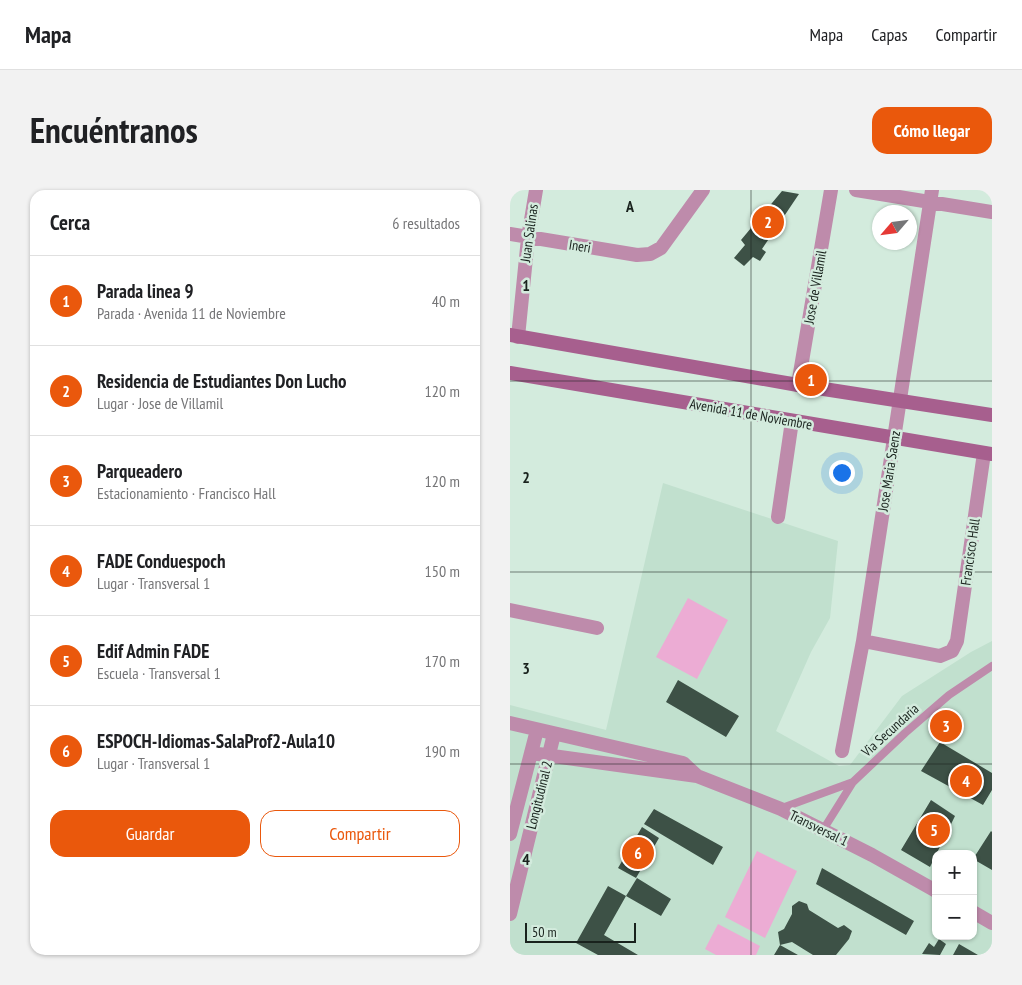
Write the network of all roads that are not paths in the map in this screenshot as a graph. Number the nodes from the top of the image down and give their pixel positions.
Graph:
1 (536, 190) edge
2 (703, 190) edge
3 (832, 190) edge
4 (856, 190) edge
5 (931, 196) edge
6 (992, 212) edge
7 (510, 234) edge
8 (528, 238) junction
9 (514, 336) edge
10 (510, 373) edge
11 (798, 385) junction
12 (900, 402) junction
13 (992, 415) edge
14 (792, 421) junction
15 (894, 438) junction
16 (988, 454) edge
17 (778, 517) dead end
18 (510, 610) edge
19 (597, 628) dead end
20 (863, 640) junction
21 (992, 666) edge
22 (510, 723) edge
23 (537, 730) junction
24 (554, 734) junction
25 (842, 752) dead end
26 (531, 753) junction
27 (549, 756) junction
28 (696, 776) junction
29 (853, 782) junction
30 (780, 809) junction
31 (823, 830) junction
32 (510, 834) edge
33 (932, 889) edge
34 (510, 914) edge
35 (977, 914) edge
36 (992, 923) edge

1 - 8 street, Juan Salinas
2 - 8 street, Ineri
3 - 11 street, Jose de Villamil
4 - 5 street
5 - 6 street
5 - 12 street, Jose Maria Saenz
7 - 8 street, Ineri
8 - 9 street, Juan Salinas
9 - 11 main road
10 - 14 main road, Avenida 11 de Noviembre
11 - 12 main road
12 - 13 main road
12 - 15 street, Jose Maria Saenz
14 - 15 main road, Avenida 11 de Noviembre
14 - 17 street
15 - 16 main road, Avenida 11 de Noviembre
15 - 20 street, Jose Maria Saenz
16 - 20 street, Francisco Hall
18 - 19 street
20 - 25 street, Jose Maria Saenz
21 - 29 lane, Via Secundaria
22 - 23 street, Transversal 1
23 - 24 street, Transversal 1
23 - 26 street, Longitudinal 2
24 - 27 street, Longitudinal 2
24 - 28 street, Transversal 1
26 - 27 street, Transversal 1
26 - 32 street, Longitudinal 2
27 - 28 street, Transversal 1
27 - 34 street, Longitudinal 2
28 - 30 street, Transversal 1
29 - 30 lane
29 - 31 lane, Via Secundaria
30 - 31 street, Transversal 1
31 - 33 street, Transversal 1
35 - 36 street

